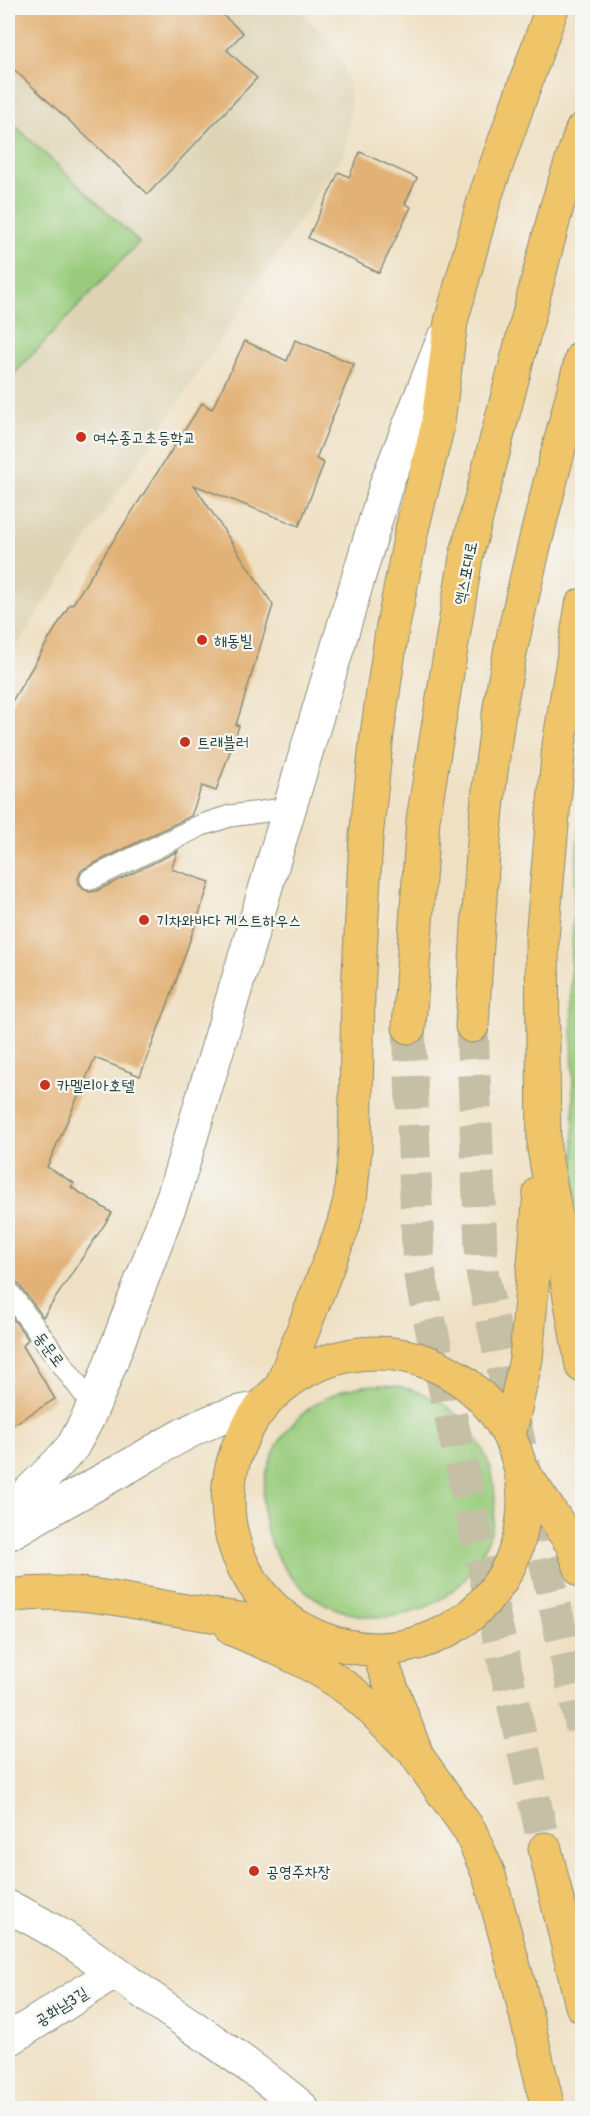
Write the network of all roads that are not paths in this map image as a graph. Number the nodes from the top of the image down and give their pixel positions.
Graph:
1 (552, 8) edge
2 (582, 130) edge
3 (451, 322) junction
4 (582, 357) edge
5 (582, 605) edge
6 (290, 808) junction
7 (91, 879) dead end
8 (472, 1026) tunnel mouth
9 (409, 1027) tunnel mouth
10 (544, 1149) junction
11 (8, 1291) edge
12 (582, 1366) edge
13 (282, 1385) junction
14 (93, 1406) junction
15 (259, 1409) junction
16 (509, 1436) junction
17 (521, 1467) junction
18 (8, 1513) edge
19 (8, 1534) edge
20 (582, 1571) edge
21 (8, 1596) edge
22 (182, 1610) junction
23 (298, 1627) junction
24 (377, 1649) junction
25 (417, 1756) junction
26 (545, 1849) tunnel mouth
27 (8, 1907) edge
28 (115, 1972) junction
29 (582, 2006) edge
30 (8, 2040) edge
31 (302, 2109) edge
32 (548, 2109) edge

1 - 3 main road
2 - 9 main road, 엑스포대로
3 - 6 street
3 - 13 main road
4 - 8 main road
5 - 10 main road
6 - 7 lane
6 - 14 street
10 - 12 main road
10 - 16 main road
11 - 14 lane, 동문로
13 - 15 main road
13 - 16 main road
14 - 18 street
15 - 19 street
15 - 23 main road
16 - 17 main road
17 - 20 main road
17 - 24 main road
21 - 22 main road
22 - 23 main road
22 - 25 main road
23 - 24 main road
24 - 25 main road
25 - 32 main road
26 - 29 main road
27 - 28 street
28 - 30 street, 공화남3길
28 - 31 street

